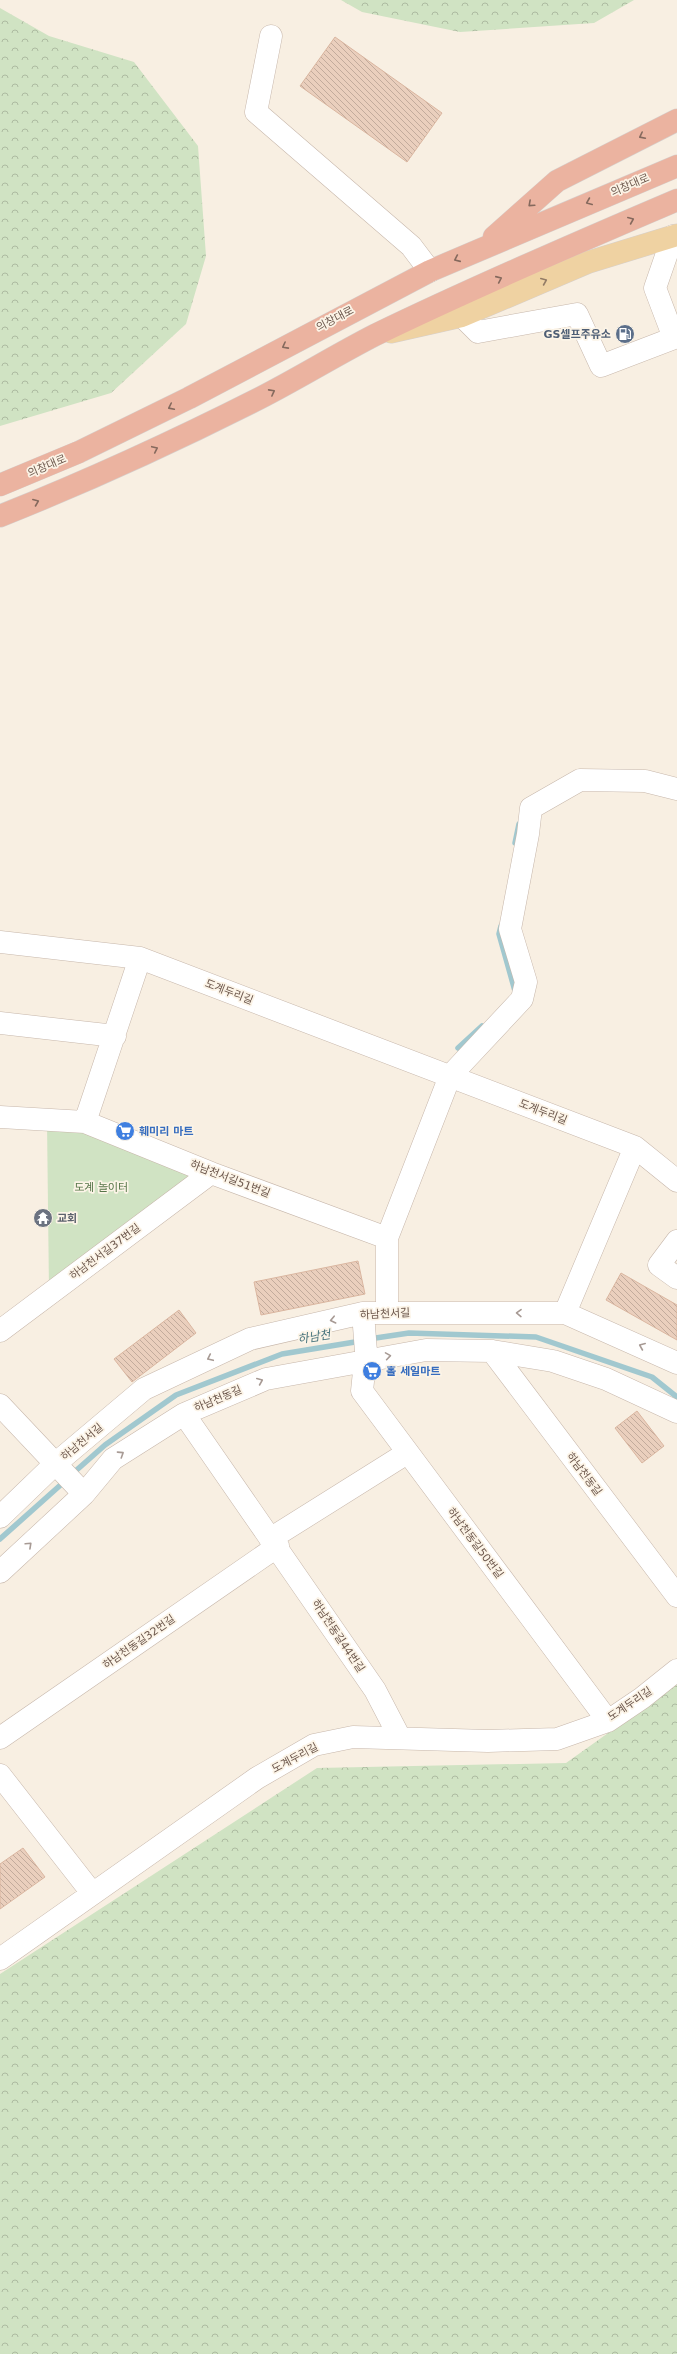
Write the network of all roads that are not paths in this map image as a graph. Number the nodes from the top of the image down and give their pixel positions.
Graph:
1 (271, 36) dead end
2 (677, 120) edge
3 (677, 166) edge
4 (677, 200) edge
5 (675, 235) edge
6 (482, 248) junction
7 (430, 271) junction
8 (462, 316) junction
9 (375, 336) junction
10 (0, 485) edge
11 (0, 516) edge
12 (677, 789) edge
13 (0, 942) edge
14 (140, 958) junction
15 (0, 1023) edge
16 (115, 1036) junction
17 (450, 1076) junction
18 (0, 1117) edge
19 (85, 1122) junction
20 (635, 1147) junction
21 (211, 1173) junction
22 (677, 1181) edge
23 (386, 1238) junction
24 (677, 1241) edge
25 (677, 1278) edge
26 (387, 1312) junction
27 (565, 1314) junction
28 (364, 1320) junction
29 (0, 1331) edge
30 (492, 1351) junction
31 (366, 1356) junction
32 (677, 1363) edge
33 (0, 1405) edge
34 (677, 1412) edge
35 (184, 1414) junction
36 (407, 1454) junction
37 (58, 1467) junction
38 (81, 1491) junction
39 (0, 1517) edge
40 (274, 1542) junction
41 (0, 1572) edge
42 (677, 1596) edge
43 (677, 1670) edge
44 (608, 1721) junction
45 (0, 1738) edge
46 (400, 1738) junction
47 (0, 1775) edge
48 (92, 1894) junction
49 (0, 1959) edge

1 - 7 street
2 -> 6 highway
3 -> 6 highway, 의창대로
9 -> 4 highway
8 -> 5 main road
5 - 8 street
6 -> 7 highway, 의창대로
7 -> 10 highway, 의창대로
8 - 9 main road
11 -> 9 highway
12 - 17 street
13 - 14 street, 도계두리길
14 - 16 street
14 - 17 street, 도계두리길
15 - 16 street
16 - 19 street
17 - 20 street, 도계두리길
17 - 23 street
18 - 19 street, 하남천서길51번길
19 - 21 street, 하남천서길51번길
20 - 22 street, 도계두리길
20 - 27 street
21 - 23 street, 하남천서길51번길
21 - 29 street, 하남천서길37번길
23 - 26 street
24 - 25 street
27 -> 26 street, 하남천서길
26 - 28 street, 하남천서길
32 -> 27 street, 하남천서길
28 - 31 street, 하남천동길50번길
28 -> 37 street, 하남천서길
31 -> 30 street, 하남천동길
30 - 34 street, 하남천동길
30 - 42 street, 하남천동길
35 -> 31 street, 하남천동길
31 - 36 street, 하남천동길50번길
33 - 37 street
38 -> 35 street, 하남천동길
35 - 40 street, 하남천동길44번길
36 - 40 street
36 - 44 street, 하남천동길50번길
37 - 38 street
37 - 39 street, 하남천서길
41 -> 38 street, 하남천동길
40 - 45 street, 하남천동길32번길
40 - 46 street, 하남천동길44번길
43 - 44 street, 도계두리길
44 - 46 street, 도계두리길
46 - 48 street, 도계두리길
47 - 48 street
48 - 49 street, 도계두리길

